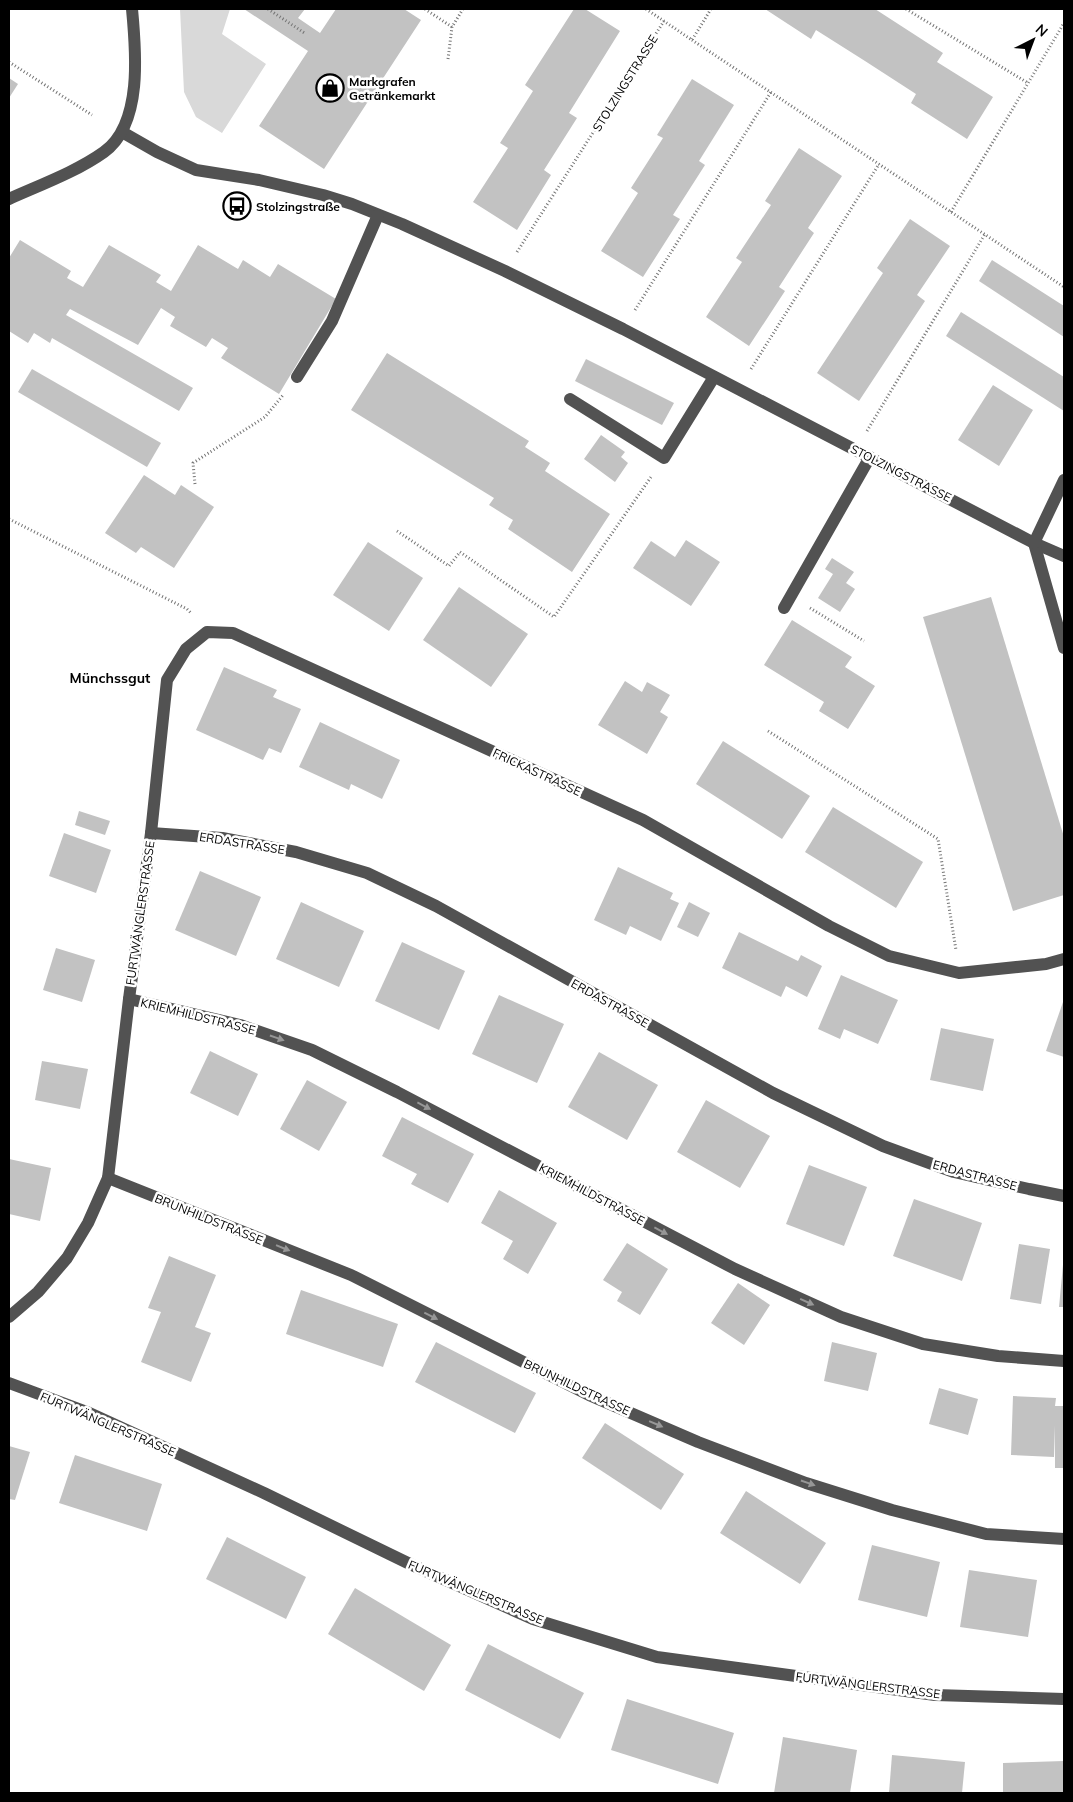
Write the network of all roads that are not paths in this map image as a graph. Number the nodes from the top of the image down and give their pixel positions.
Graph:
1 (132, 9) edge
2 (122, 132) junction
3 (9, 199) edge
4 (378, 215) junction
5 (297, 377) road end
6 (714, 377) junction
7 (570, 399) dead end
8 (870, 457) junction
9 (1064, 480) edge
10 (1034, 542) junction
11 (1064, 556) edge
12 (784, 608) dead end
13 (1064, 648) edge
14 (151, 832) junction
15 (1064, 959) edge
16 (128, 999) junction
17 (108, 1178) junction
18 (1064, 1196) edge
19 (9, 1317) edge
20 (1064, 1361) edge
21 (9, 1383) edge
22 (1064, 1539) edge
23 (1064, 1699) edge

1 - 2 street
2 - 3 street
2 - 4 street, STOLZINGSTRASSE
4 - 5 street
4 - 6 street, STOLZINGSTRASSE
6 - 7 street
6 - 8 street, STOLZINGSTRASSE
8 - 10 street, STOLZINGSTRASSE
8 - 12 street
9 - 10 street
10 - 11 street, STOLZINGSTRASSE
10 - 13 street
14 - 15 street, FRICKASTRASSE
14 - 16 street, FURTWÄNGLERSTRASSE
14 - 18 street, ERDASTRASSE
16 - 17 street, FURTWÄNGLERSTRASSE
16 -> 20 street, KRIEMHILDSTRASSE
17 - 19 street, FURTWÄNGLERSTRASSE
17 -> 22 street, BRUNHILDSTRASSE
21 - 23 street, FURTWÄNGLERSTRASSE

